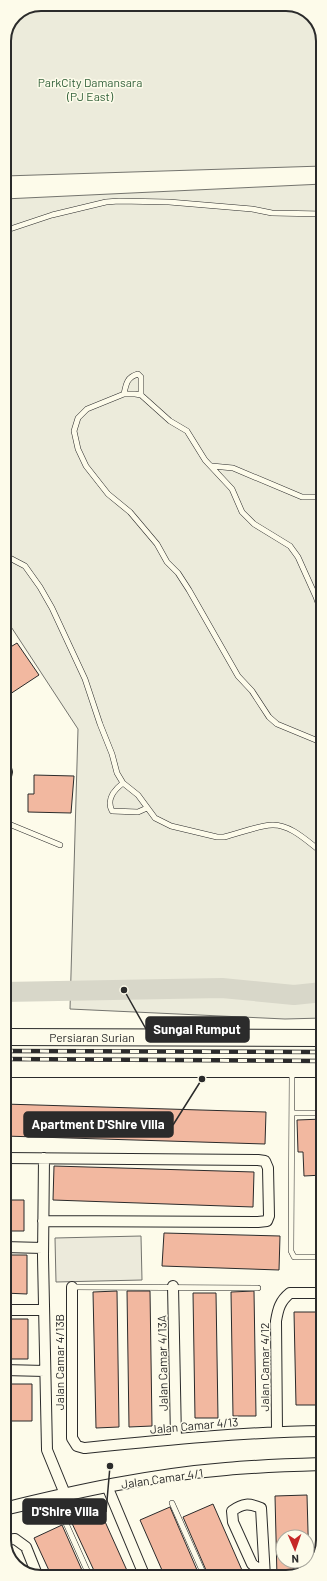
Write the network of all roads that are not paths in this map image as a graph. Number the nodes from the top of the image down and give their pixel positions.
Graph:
1 (316, 214) edge
2 (11, 229) edge
3 (124, 394) junction
4 (142, 394) junction
5 (212, 466) junction
6 (316, 497) edge
7 (11, 559) edge
8 (316, 597) edge
9 (316, 740) edge
10 (123, 783) junction
11 (147, 808) junction
12 (11, 825) edge
13 (60, 845) dead end
14 (316, 848) edge
15 (11, 1037) edge
16 (316, 1038) edge
17 (11, 1069) edge
18 (292, 1069) junction
19 (316, 1069) edge
20 (293, 1113) junction
21 (316, 1113) edge
22 (11, 1158) edge
23 (44, 1158) junction
24 (43, 1221) junction
25 (11, 1247) edge
26 (43, 1248) junction
27 (316, 1257) edge
28 (173, 1286) junction
29 (72, 1287) joint
30 (258, 1288) dead end
31 (316, 1293) edge
32 (11, 1310) edge
33 (44, 1310) junction
34 (11, 1370) edge
35 (45, 1370) junction
36 (277, 1431) junction
37 (316, 1431) edge
38 (72, 1438) joint
39 (176, 1439) junction
40 (316, 1464) edge
41 (107, 1486) junction
42 (65, 1494) junction
43 (172, 1503) dead end
44 (11, 1507) edge
45 (64, 1520) dead end
46 (11, 1539) edge
47 (35, 1569) edge
48 (87, 1570) edge
49 (142, 1570) edge
50 (202, 1570) edge
51 (259, 1570) edge
52 (265, 1570) edge

1 - 2 lane
3 - 4 lane
3 - 4 lane
3 - 9 lane
4 - 5 lane
5 - 6 lane
5 - 8 lane
7 - 10 lane
10 - 11 lane
10 - 11 lane
11 - 14 lane
12 - 13 lane
15 - 16 main road, Persiaran Surian
17 - 18 main road
18 - 19 main road
18 - 20 lane
20 - 21 lane
20 - 27 lane
22 - 23 street
23 - 24 street
23 - 24 street
24 - 26 street
25 - 26 street
26 - 33 street
28 - 29 lane
28 - 30 lane
28 - 39 street, Jalan Camar 4/13A
29 - 38 street, Jalan Camar 4/13B
31 - 36 street, Jalan Camar 4/12
32 - 33 street
33 - 35 street
34 - 35 street
35 - 42 street
36 - 37 street, Jalan Camar 4/13
36 - 39 street, Jalan Camar 4/13
38 - 39 street, Jalan Camar 4/13
40 - 41 street, Jalan Camar 4/1
41 - 42 street, Jalan Camar 4/1
41 - 49 street
42 - 44 street, Jalan Camar 4/1
43 - 50 lane
45 - 48 lane
46 - 47 street
51 - 52 street

